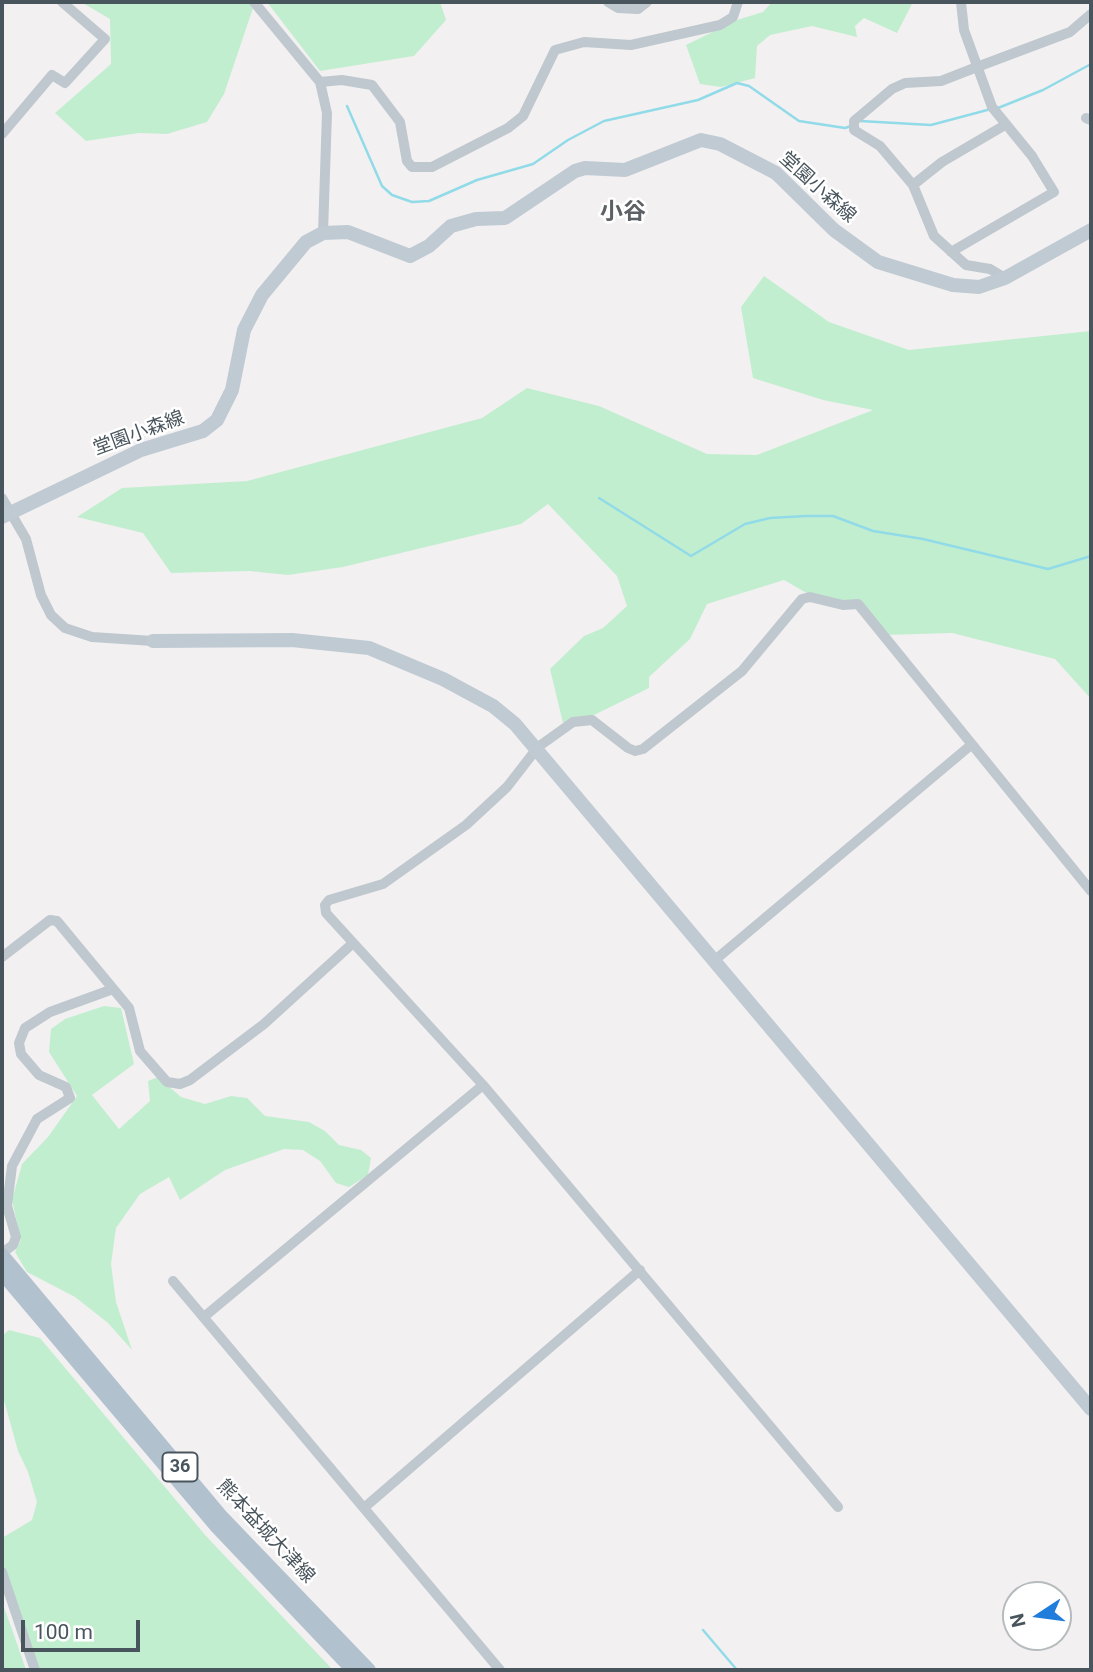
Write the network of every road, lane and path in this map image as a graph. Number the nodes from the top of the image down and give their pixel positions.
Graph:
1 (62, 2) edge
2 (254, 2) edge
3 (608, 2) edge
4 (647, 2) edge
5 (738, 2) edge
6 (961, 2) edge
7 (1091, 14) edge
8 (977, 67) junction
9 (320, 82) junction
10 (1005, 125) junction
11 (2, 134) edge
12 (913, 185) junction
13 (1091, 230) edge
14 (323, 233) junction
15 (951, 251) junction
16 (1005, 278) junction
17 (2, 498) edge
18 (6, 514) edge
19 (153, 641) joint
20 (971, 746) junction
21 (538, 747) junction
22 (1091, 891) edge
23 (353, 943) junction
24 (2, 957) edge
25 (715, 960) junction
26 (113, 989) junction
27 (483, 1085) junction
28 (5, 1251) edge
29 (640, 1270) junction
30 (2, 1273) edge
31 (173, 1281) dead end
32 (205, 1316) junction
33 (1091, 1409) edge
34 (365, 1507) junction
35 (838, 1507) dead end
36 (2, 1572) edge
37 (35, 1670) edge
38 (353, 1670) edge
39 (369, 1670) edge
40 (500, 1670) edge

1 - 11 street
2 - 9 street
3 - 4 street
5 - 9 street
6 - 8 street
7 - 8 street
8 - 10 street
8 - 12 street
9 - 14 street
10 - 12 street
10 - 15 street
12 - 15 street
13 - 16 main road, 堂園小森線
14 - 16 main road, 堂園小森線
14 - 18 main road, 堂園小森線
15 - 16 street
17 - 18 street
18 - 19 street
19 - 21 main road
20 - 21 street
20 - 22 street
20 - 25 street
21 - 23 street
21 - 25 main road
23 - 26 street
23 - 27 street
24 - 26 street
25 - 33 main road
26 - 28 street
27 - 29 street
27 - 32 street
28 - 39 main road, 熊本益城大津線 / 36
29 - 34 street
29 - 35 street
30 - 38 main road, 熊本益城大津線 / 36
31 - 32 street
32 - 34 street
34 - 40 street
36 - 37 street

